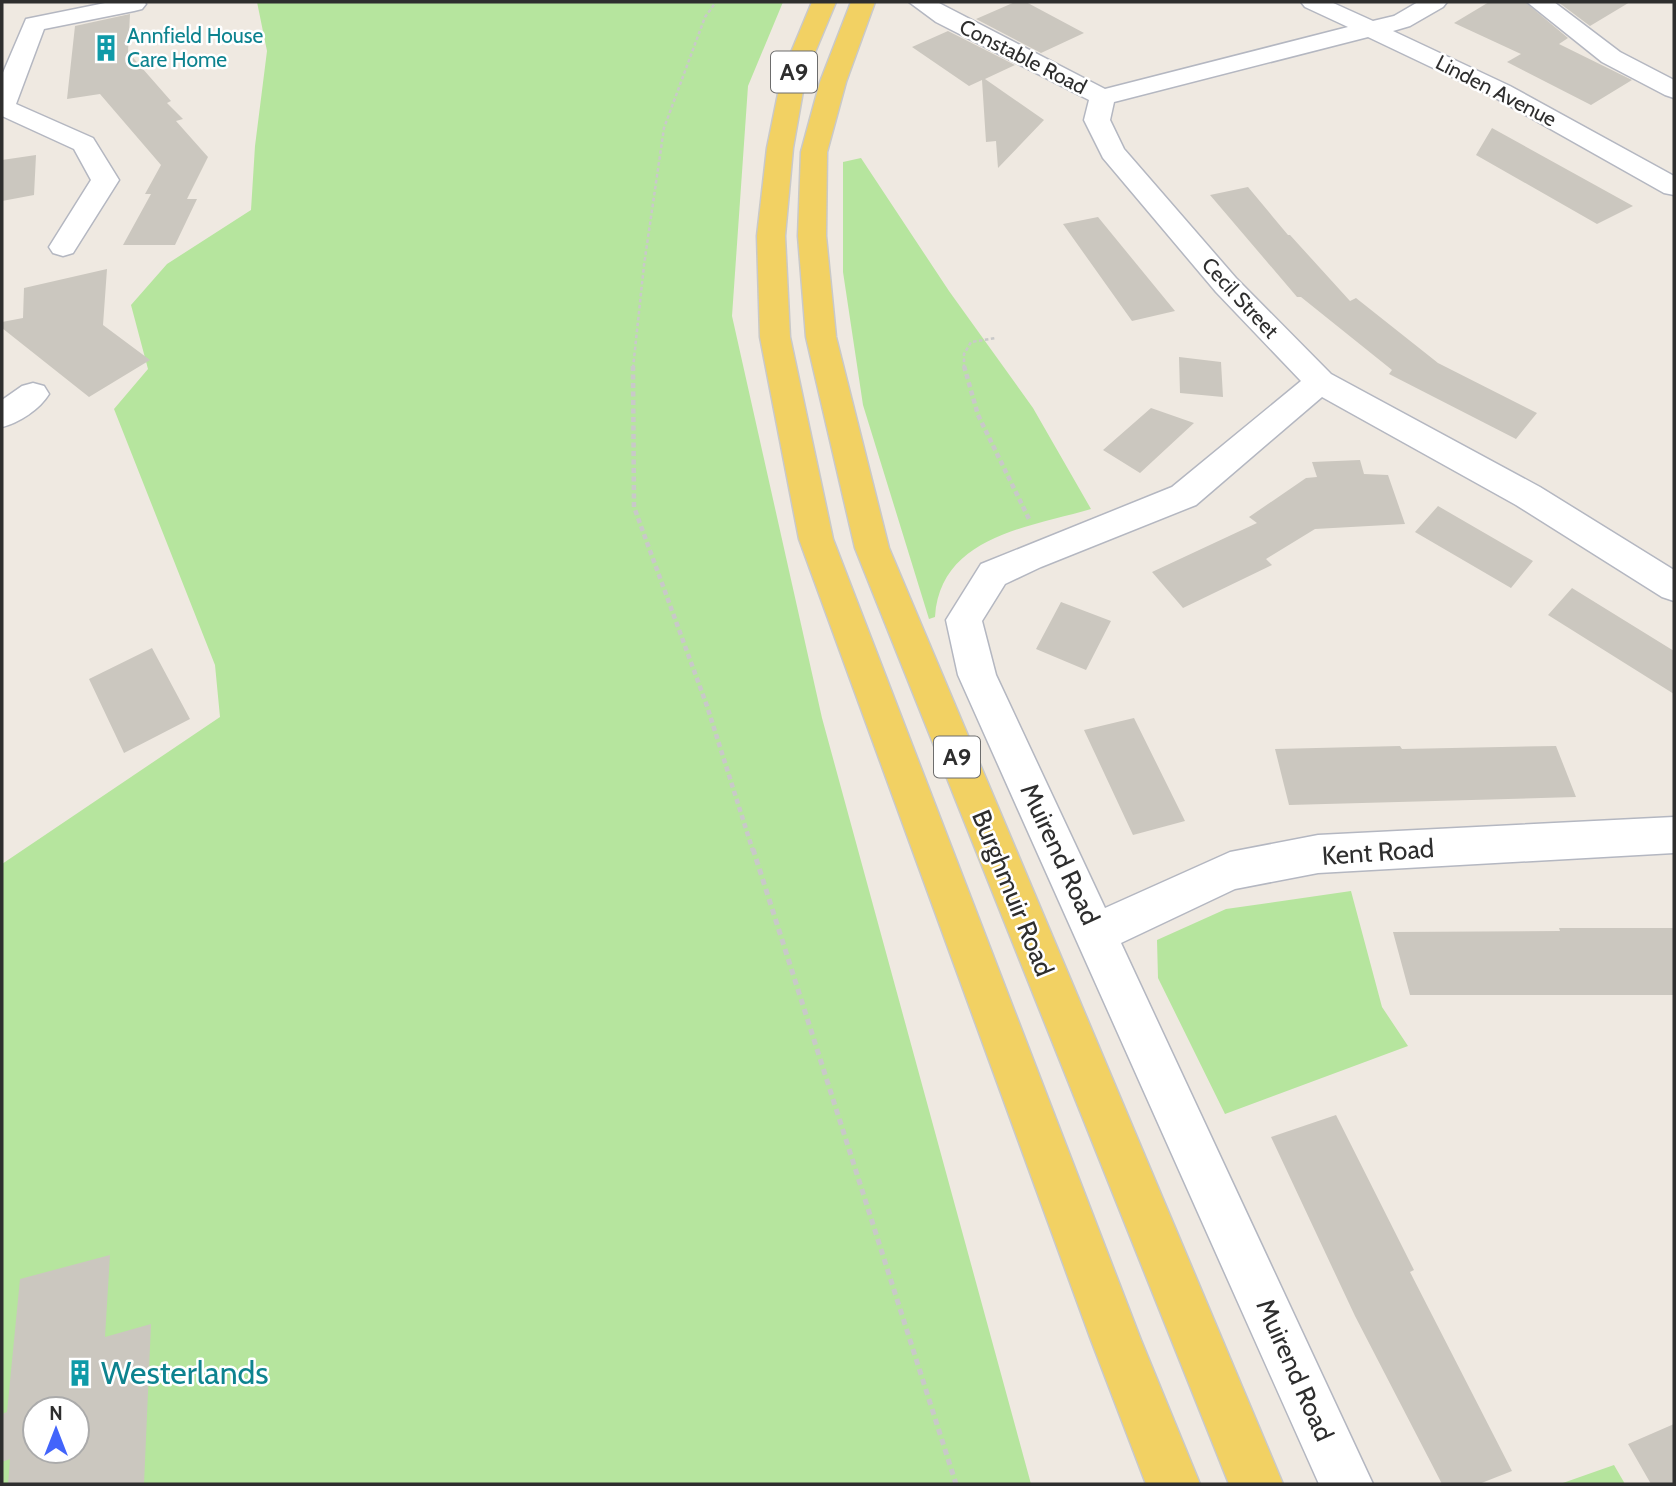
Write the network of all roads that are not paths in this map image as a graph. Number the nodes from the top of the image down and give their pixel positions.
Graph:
1 (824, 2) edge
2 (863, 2) edge
3 (921, 2) edge
4 (1313, 2) edge
5 (1436, 2) edge
6 (1539, 2) edge
7 (134, 4) dead end
8 (944, 17) junction
9 (1366, 28) junction
10 (917, 29) dead end
11 (1674, 90) edge
12 (1102, 97) junction
13 (2, 106) edge
14 (1674, 187) edge
15 (63, 247) dead end
16 (1320, 382) junction
17 (33, 394) dead end
18 (2, 416) edge
19 (1674, 587) edge
20 (1674, 835) edge
21 (1097, 933) junction
22 (1173, 1484) edge
23 (1256, 1484) edge
24 (1346, 1484) edge

1 - 22 main road, A9
2 - 23 main road, Burghmuir Road / A9
3 - 8 street, Constable Road
4 - 9 street, Linden Avenue
5 - 9 street
6 - 11 street
7 - 13 street
8 - 10 street, Constable Road
8 - 12 street, Constable Road
9 - 12 street
9 - 14 street, Linden Avenue
12 - 16 street, Cecil Street
13 - 15 street
16 - 19 street, Cecil Street
16 - 21 street, Muirend Road
17 - 18 street
20 - 21 street, Kent Road
21 - 24 street, Muirend Road

